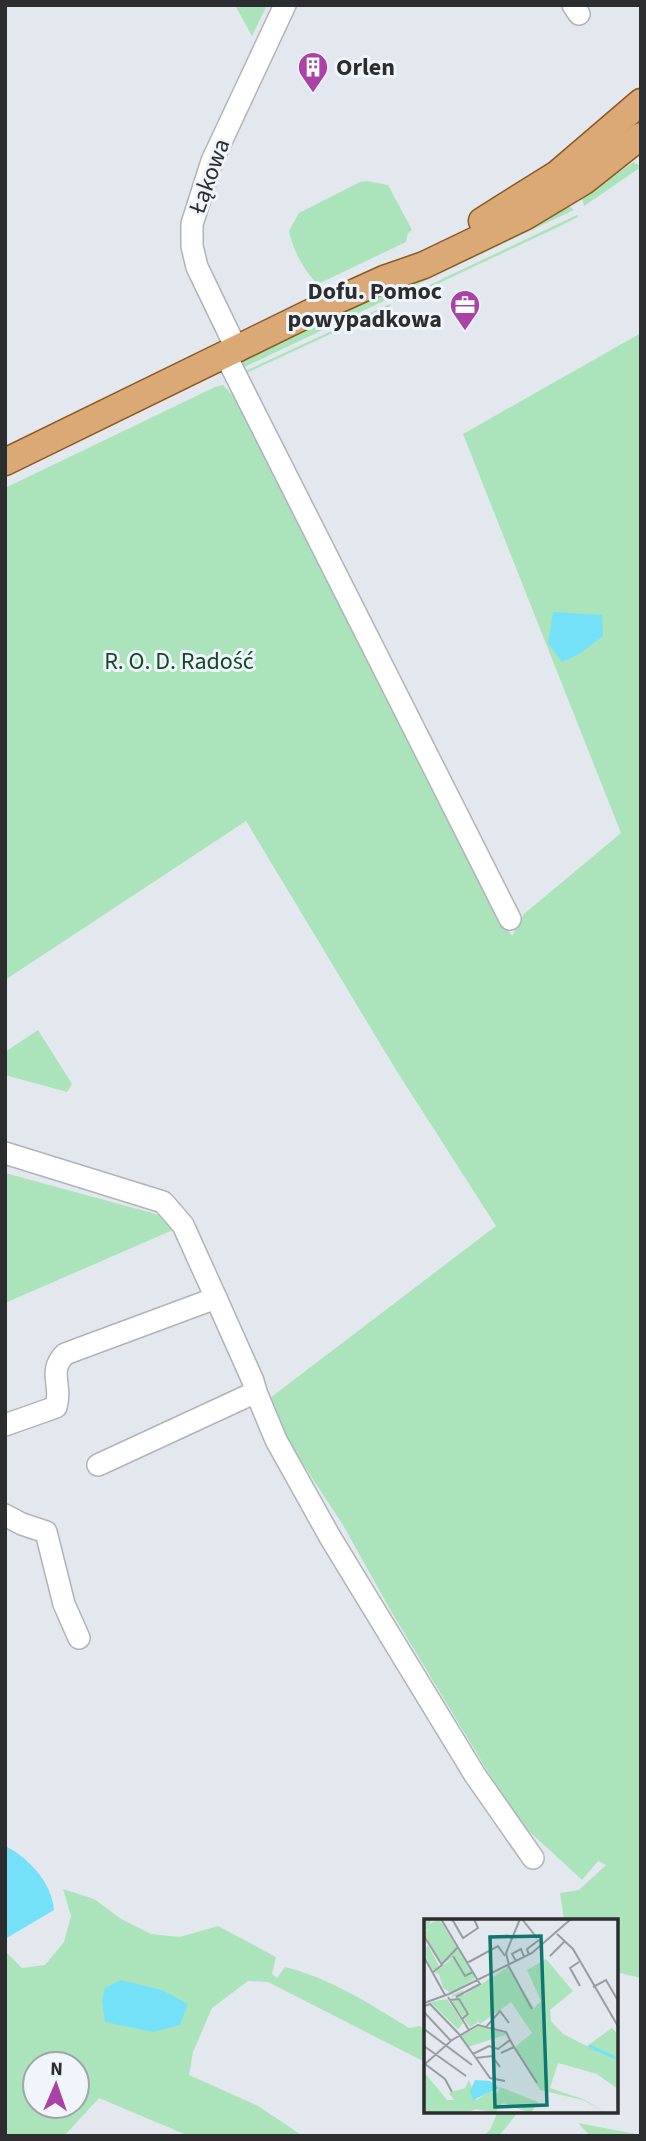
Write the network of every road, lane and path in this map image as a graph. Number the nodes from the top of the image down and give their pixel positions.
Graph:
1 (285, 5) edge
2 (641, 102) edge
3 (641, 136) edge
4 (384, 279) junction
5 (232, 353) junction
6 (5, 462) edge
7 (510, 919) dead end
8 (5, 1153) edge
9 (216, 1298) junction
10 (256, 1392) junction
11 (5, 1425) edge
12 (98, 1465) dead end
13 (5, 1514) edge
14 (79, 1638) dead end
15 (533, 1858) dead end

1 - 5 street, Łąkowa
2 - 4 main road
3 - 4 main road
4 - 5 main road
5 - 6 main road
5 - 7 street, Łąkowa
8 - 9 street
9 - 10 street
9 - 11 street
10 - 12 street
10 - 15 street
13 - 14 street

